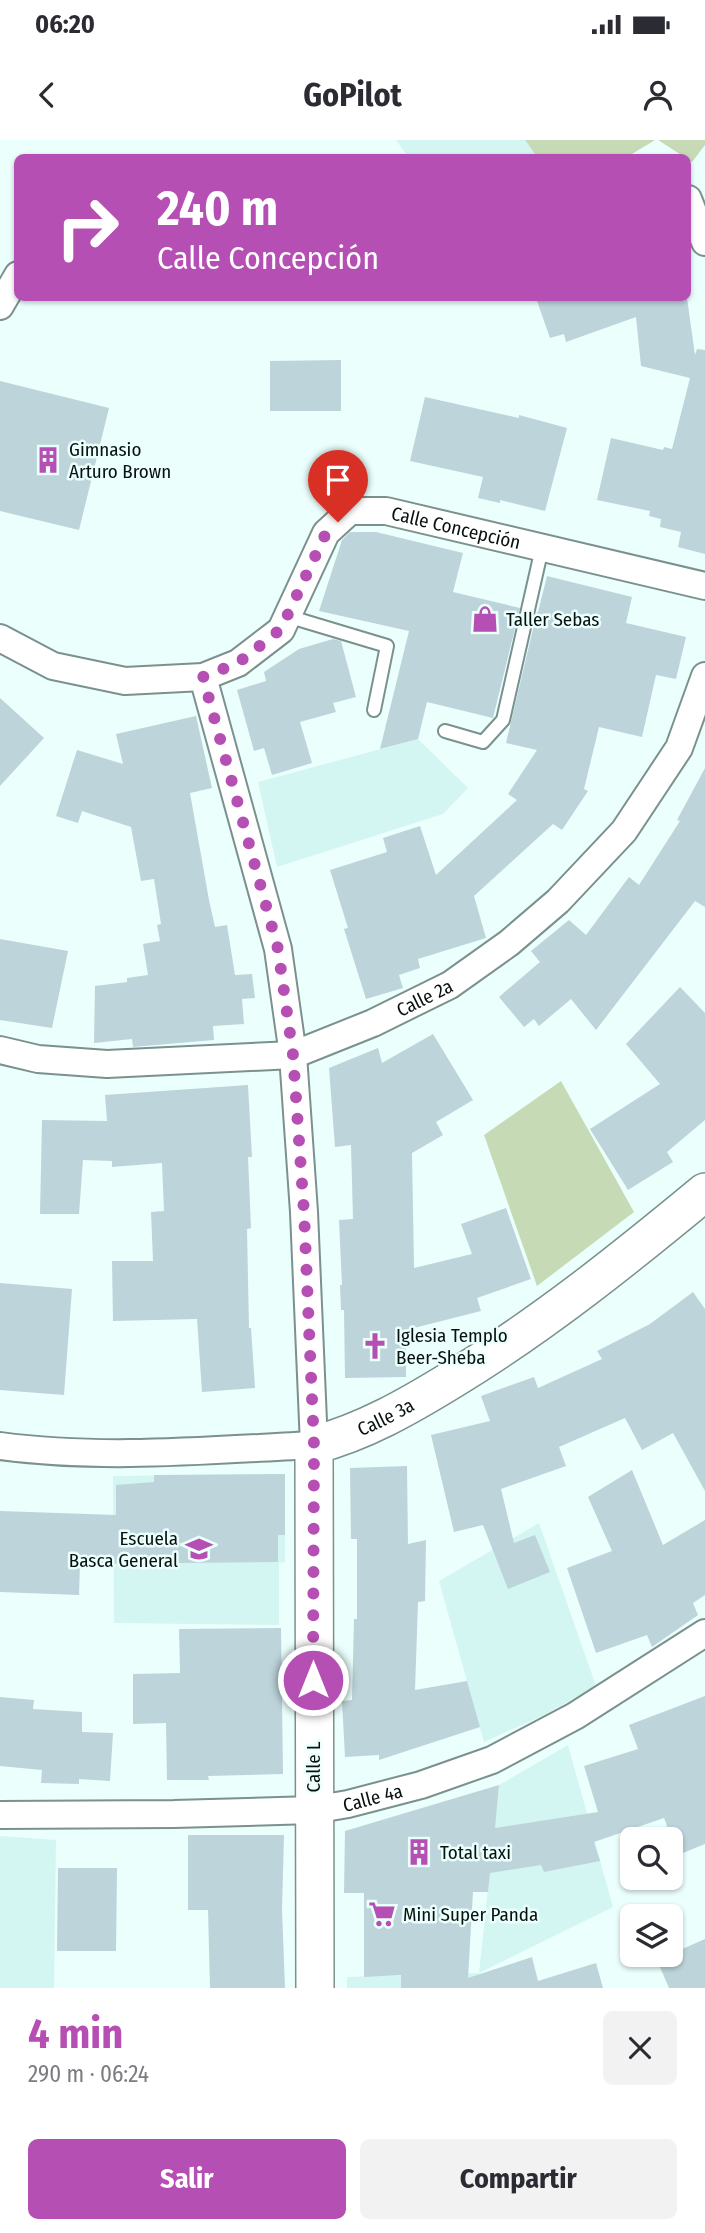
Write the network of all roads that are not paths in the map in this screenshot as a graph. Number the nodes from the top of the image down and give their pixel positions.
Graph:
1 (691, 207) edge
2 (705, 242) edge
3 (14, 282) edge
4 (0, 306) edge
5 (542, 548) junction
6 (705, 586) edge
7 (287, 616) junction
8 (0, 638) edge
9 (705, 676) edge
10 (203, 677) junction
11 (374, 710) dead end
12 (445, 731) dead end
13 (0, 1050) edge
14 (293, 1055) junction
15 (705, 1192) edge
16 (314, 1445) junction
17 (0, 1446) edge
18 (705, 1633) edge
19 (313, 1810) junction
20 (0, 1815) edge
21 (315, 1988) edge

1 - 2 street
3 - 4 street
5 - 6 street, Calle Concepción
5 - 7 street, Calle Concepción
5 - 12 lane
7 - 10 street, Calle Concepción
7 - 11 lane
8 - 10 street, Calle Concepción
9 - 14 street, Calle 2a
10 - 14 street, Calle L
13 - 14 street, Calle 2a
14 - 16 street, Calle L
15 - 16 street, Calle 3a
16 - 17 street, Calle 3a
16 - 19 street, Calle L
18 - 19 street, Calle 4a
19 - 20 street, Calle 4a
19 - 21 street, Calle L

